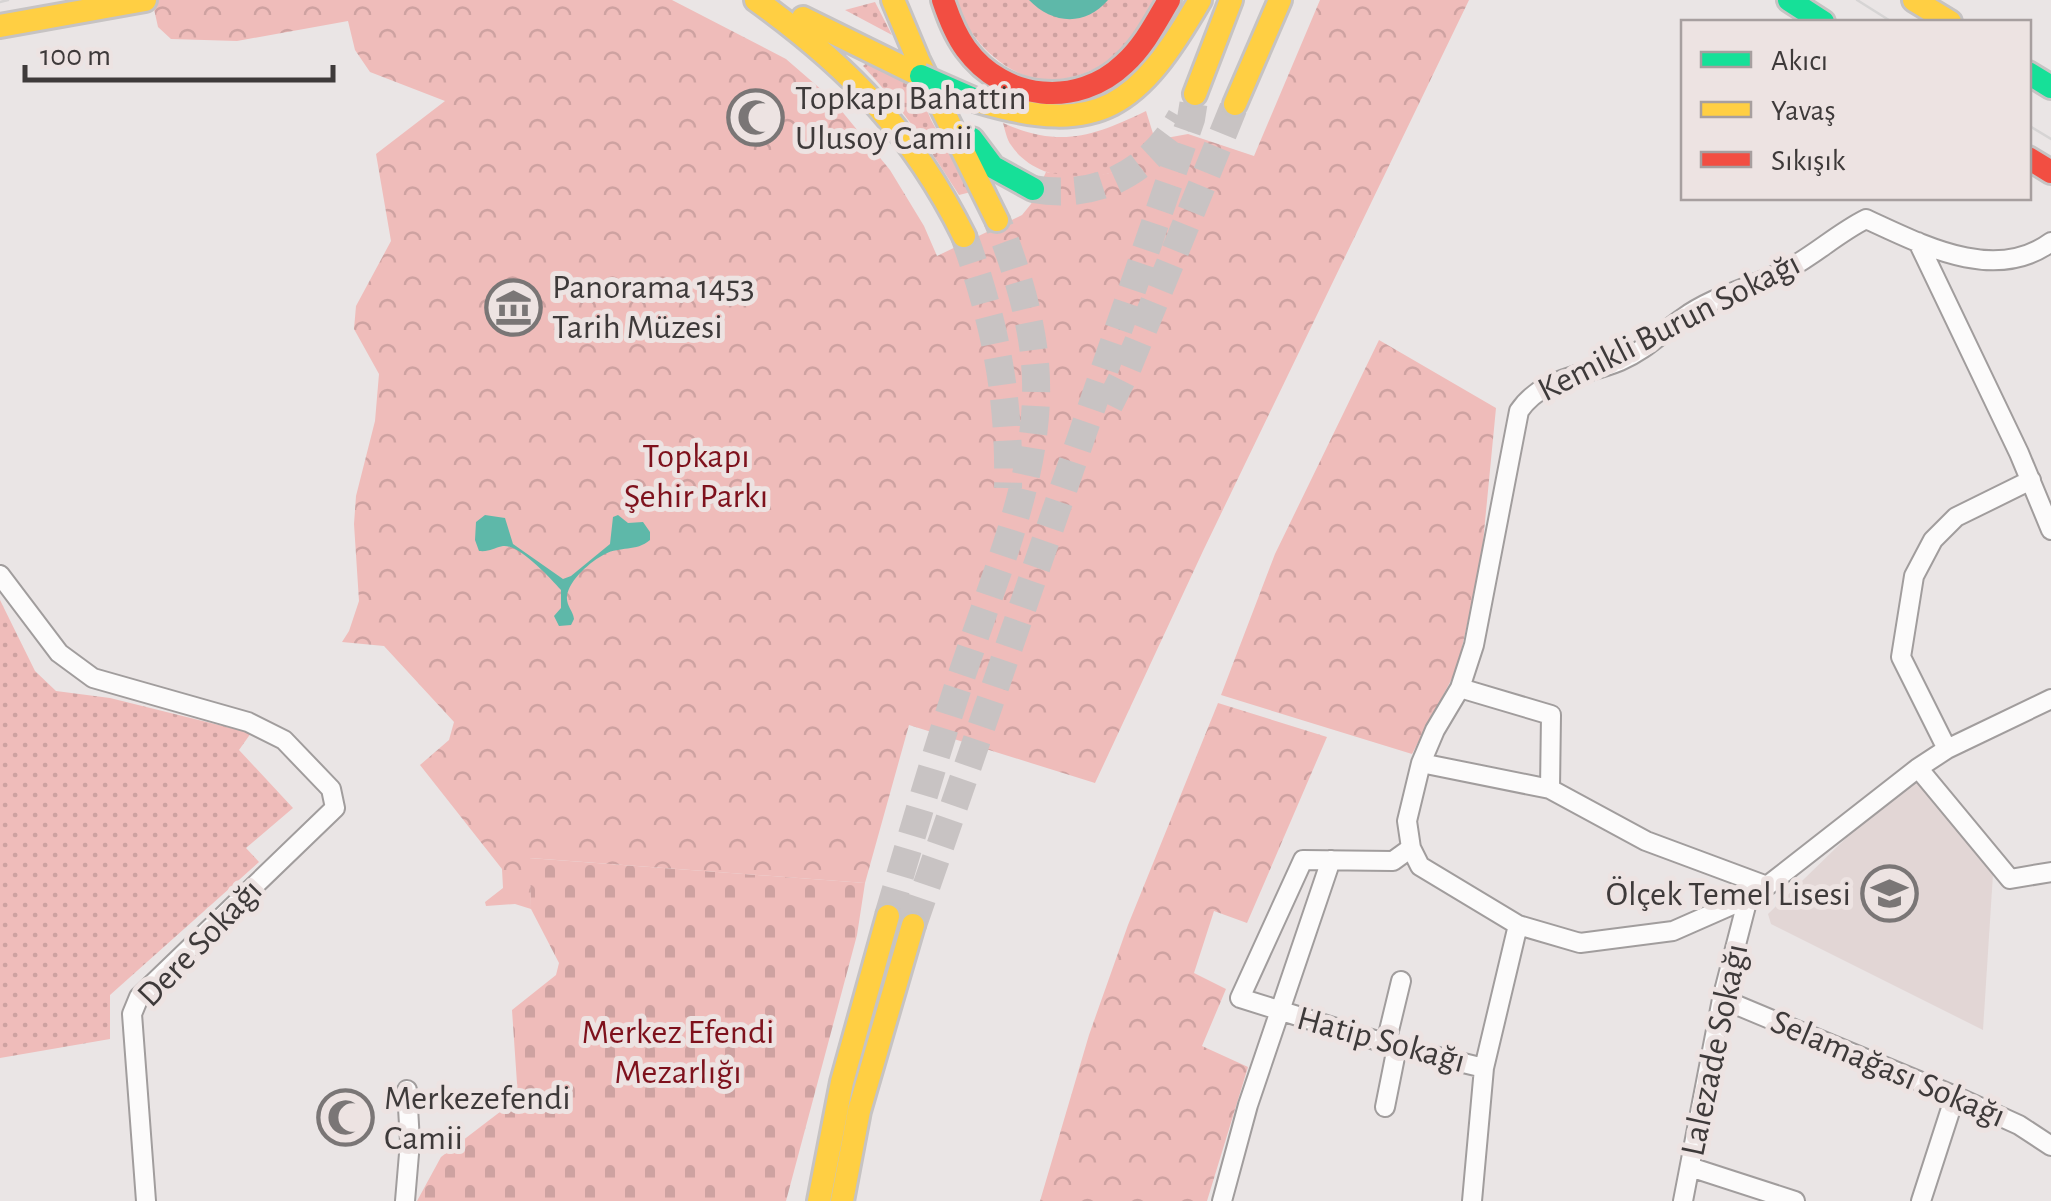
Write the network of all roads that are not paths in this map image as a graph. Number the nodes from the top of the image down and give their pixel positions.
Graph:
1 (145, 0) edge
2 (756, 0) edge
3 (766, 0) edge
4 (892, 0) edge
5 (943, 0) edge
6 (1170, 0) edge
7 (1200, 0) edge
8 (1231, 0) edge
9 (1280, 0) edge
10 (1789, 0) edge
11 (1914, 0) edge
12 (1820, 20) edge
13 (1947, 20) edge
14 (0, 26) edge
15 (920, 68) junction
16 (1196, 94) tunnel mouth
17 (1235, 104) tunnel mouth
18 (1033, 189) tunnel mouth
19 (997, 220) tunnel mouth
20 (964, 236) tunnel mouth
21 (1918, 242) junction
22 (2051, 242) edge
23 (2031, 480) junction
24 (2051, 530) edge
25 (0, 575) edge
26 (1460, 688) junction
27 (2051, 699) edge
28 (1947, 749) junction
29 (1421, 763) junction
30 (1918, 768) junction
31 (1550, 790) junction
32 (1411, 848) junction
33 (1332, 860) junction
34 (2051, 872) edge
35 (1767, 886) junction
36 (1748, 898) junction
37 (888, 916) tunnel mouth
38 (913, 925) tunnel mouth
39 (1518, 925) junction
40 (1402, 981) dead end
41 (1722, 999) junction
42 (1278, 1011) junction
43 (1391, 1045) junction
44 (1484, 1068) junction
45 (407, 1090) dead end
46 (1954, 1096) junction
47 (1386, 1106) dead end
48 (2051, 1146) edge
49 (1690, 1167) junction
50 (146, 1201) edge
51 (405, 1201) edge
52 (819, 1201) edge
53 (842, 1201) edge
54 (1222, 1201) edge
55 (1472, 1201) edge
56 (1683, 1201) edge
57 (1795, 1201) edge
58 (1921, 1201) edge

1 - 14 main road
2 - 20 main road
3 - 15 main road
4 - 15 main road
5 - 6 main road
7 - 15 main road, bridge
8 - 16 main road
9 - 17 main road
10 - 12 main road
11 - 13 main road
15 - 18 main road
15 - 19 main road
21 - 22 street, Kemikli Burun Sokağı
21 - 23 street
21 - 26 street, Kemikli Burun Sokağı
23 - 24 street
23 - 28 street
25 - 50 street, Dere Sokağı
26 - 29 street, Kemikli Burun Sokağı
26 - 31 street
27 - 28 street
28 - 30 street
29 - 31 street
29 - 32 street, Kemikli Burun Sokağı
30 - 34 street
30 - 35 street
31 - 35 street
32 - 33 street
32 - 39 street
33 - 42 street
33 - 42 street, Hatip Sokağı
35 - 36 street
36 - 39 street
36 - 41 street, Lalezade Sokağı
37 - 52 main road
38 - 53 main road
39 - 44 street
40 - 43 street
41 - 46 street, Selamağası Sokağı
41 - 49 street, Lalezade Sokağı
42 - 43 street, Hatip Sokağı
42 - 54 street
43 - 44 street, Hatip Sokağı
43 - 47 street
44 - 55 street
45 - 51 street
46 - 48 street, Selamağası Sokağı
46 - 58 street
49 - 56 street, Lalezade Sokağı
49 - 57 street

